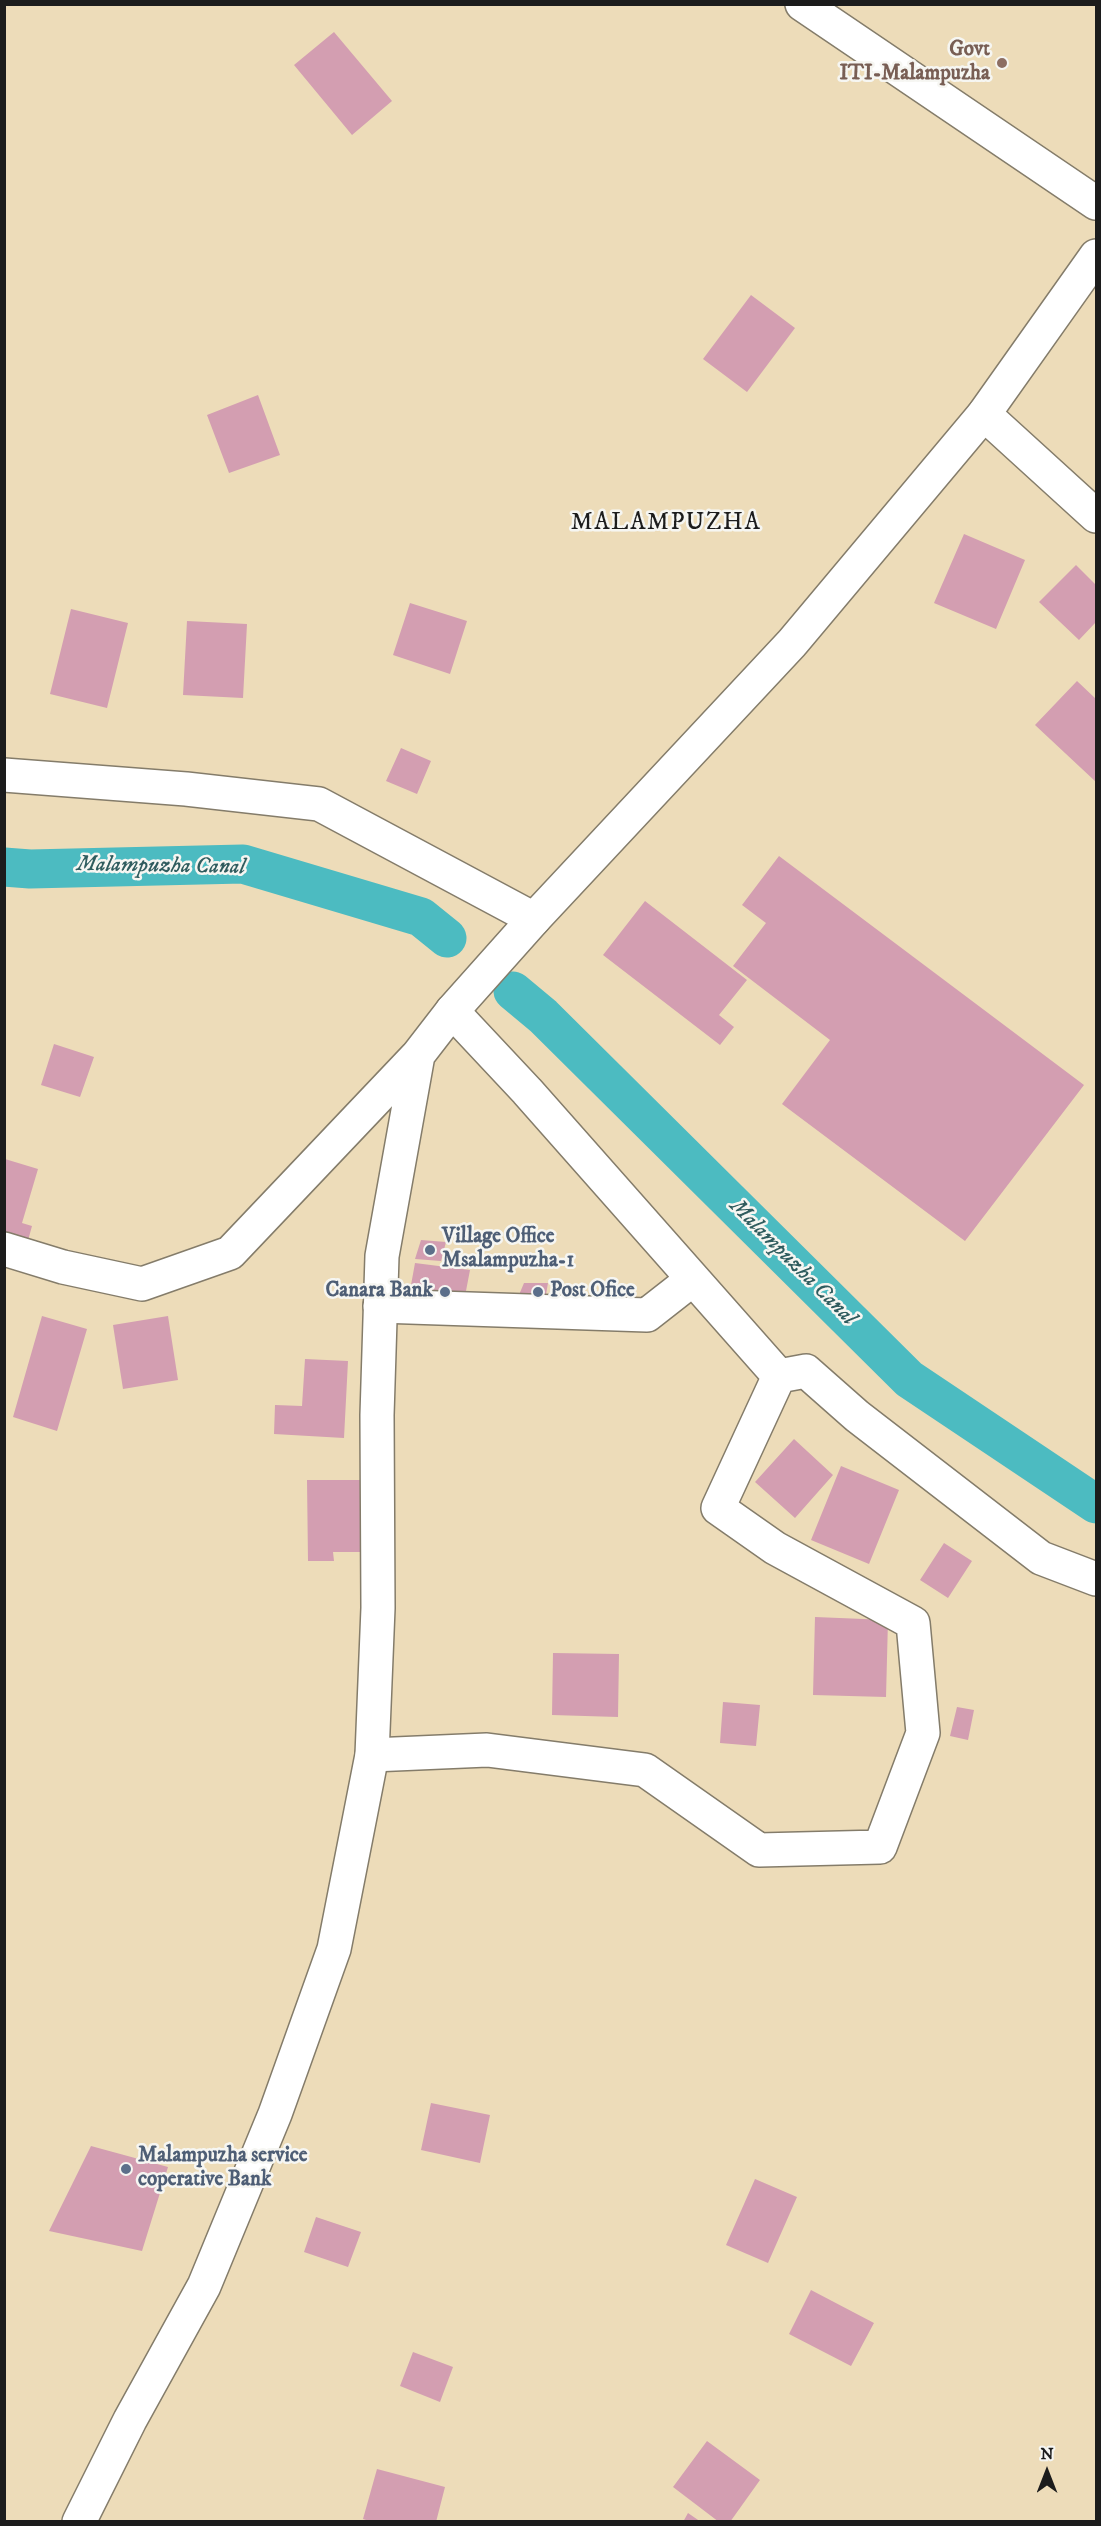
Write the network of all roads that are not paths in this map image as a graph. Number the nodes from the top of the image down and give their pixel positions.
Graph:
1 (802, 4) edge
2 (1096, 202) edge
3 (1096, 256) edge
4 (984, 414) junction
5 (1096, 516) edge
6 (4, 775) edge
7 (534, 919) junction
8 (452, 1011) junction
9 (418, 1055) junction
10 (4, 1249) edge
11 (693, 1279) junction
12 (380, 1305) junction
13 (779, 1376) junction
14 (1096, 1579) edge
15 (372, 1755) junction
16 (79, 2522) edge

1 - 2 street
3 - 4 street
4 - 5 street
4 - 7 street
6 - 7 street
7 - 8 street
8 - 9 street
8 - 11 street
9 - 10 street
9 - 12 street
11 - 12 street
11 - 13 street
12 - 15 street
13 - 14 street
13 - 15 street
15 - 16 street

